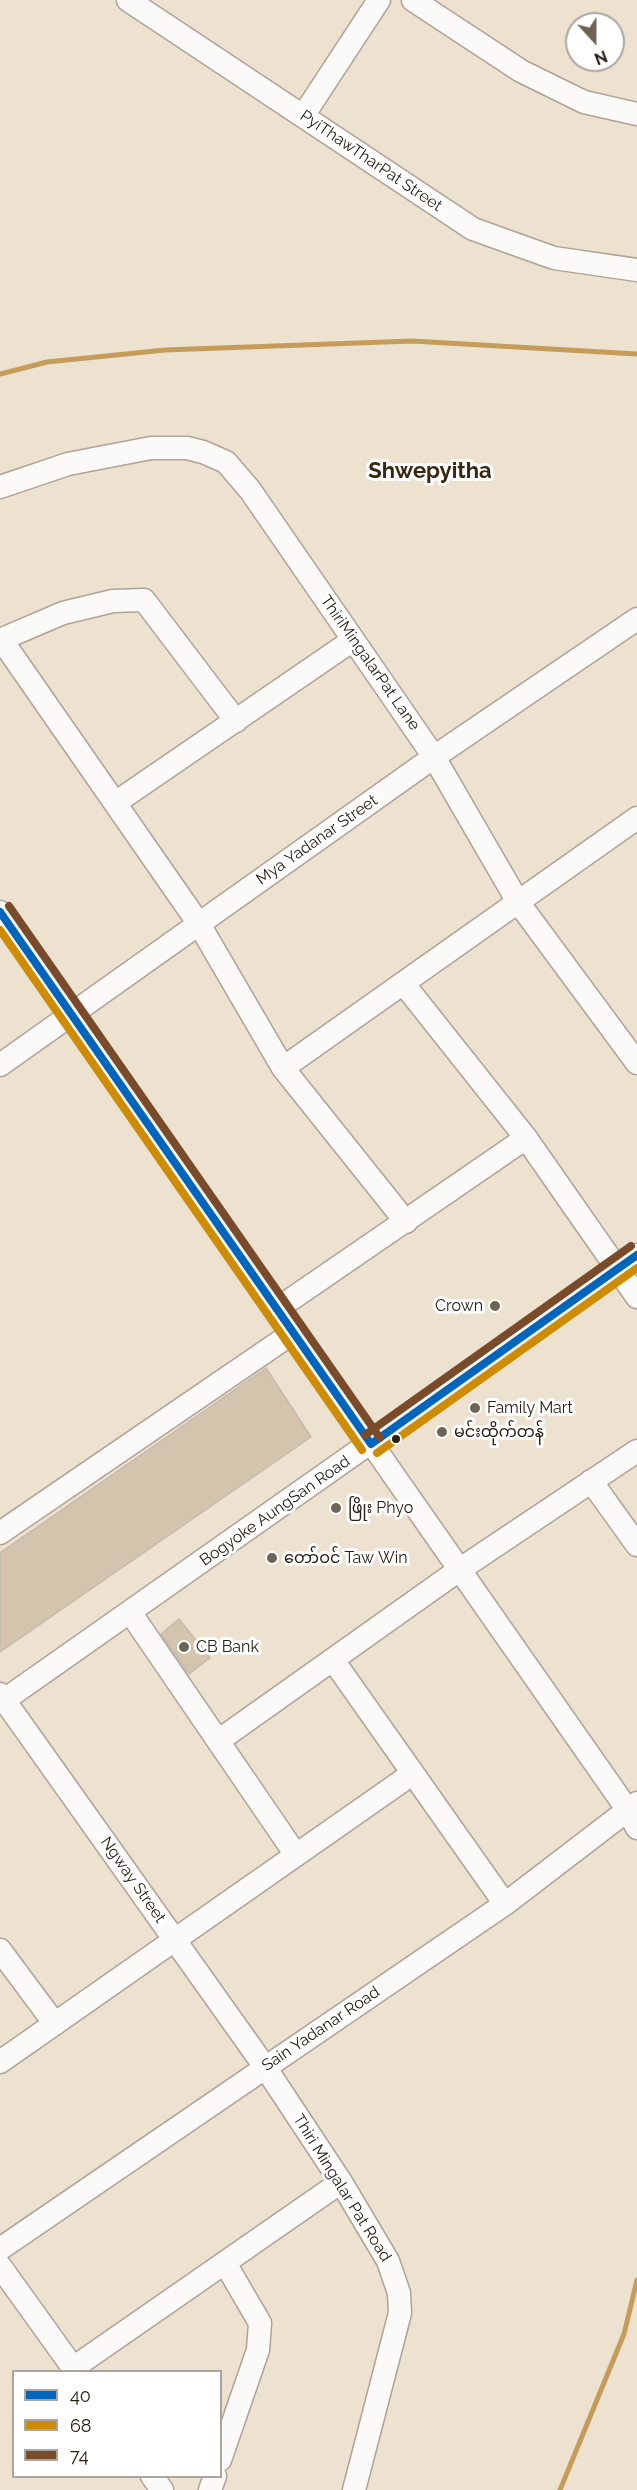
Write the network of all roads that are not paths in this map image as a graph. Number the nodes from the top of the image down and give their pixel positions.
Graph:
1 (128, 0) edge
2 (379, 0) edge
3 (413, 0) edge
4 (637, 114) edge
5 (303, 116) junction
6 (637, 270) edge
7 (0, 487) edge
8 (637, 619) edge
9 (1, 640) edge
10 (353, 640) junction
11 (236, 721) junction
12 (434, 757) junction
13 (115, 803) junction
14 (637, 818) edge
15 (518, 902) junction
16 (0, 912) edge
17 (199, 924) junction
18 (403, 983) junction
19 (72, 1015) junction
20 (637, 1063) edge
21 (0, 1065) edge
22 (283, 1068) junction
23 (526, 1138) junction
24 (406, 1222) junction
25 (637, 1255) edge
26 (616, 1269) junction
27 (637, 1298) edge
28 (278, 1309) junction
29 (294, 1332) junction
30 (371, 1443) junction
31 (637, 1450) edge
32 (591, 1481) junction
33 (0, 1533) edge
34 (637, 1545) edge
35 (459, 1570) junction
36 (130, 1612) junction
37 (333, 1660) junction
38 (1, 1699) edge
39 (218, 1742) junction
40 (412, 1774) junction
41 (634, 1813) edge
42 (296, 1855) junction
43 (505, 1904) junction
44 (175, 1940) junction
45 (0, 1950) edge
46 (55, 2024) junction
47 (0, 2062) edge
48 (265, 2067) junction
49 (341, 2182) junction
50 (0, 2249) edge
51 (225, 2263) junction
52 (0, 2266) edge
53 (75, 2370) edge
54 (222, 2454) edge
55 (354, 2490) edge

1 - 5 street, PyiThawTharPat Street
2 - 5 street
3 - 4 street
5 - 6 street, PyiThawTharPat Street
7 - 10 street, ThiriMingalarPat Lane
8 - 12 street, Mya Yadanar Street
9 - 11 street
9 - 13 street
10 - 11 street
10 - 12 street, ThiriMingalarPat Lane
11 - 13 street
12 - 15 street, ThiriMingalarPat Lane
12 - 17 street, Mya Yadanar Street
13 - 17 street
14 - 15 street
15 - 18 street
15 - 20 street, ThiriMingalarPat Lane
16 - 19 street
17 - 19 street, Mya Yadanar Street
17 - 22 street
18 - 22 street
18 - 23 street
19 - 21 street, Mya Yadanar Street
19 - 28 street
22 - 24 street
23 - 24 street
23 - 26 street
24 - 28 street
25 - 26 street, Bogyoke AungSan Road
26 - 27 street
26 - 30 street, Bogyoke AungSan Road
28 - 29 street
29 - 30 street
29 - 33 street
30 - 35 street
30 - 36 street, Bogyoke AungSan Road
31 - 32 street
32 - 34 street
32 - 35 street
35 - 37 street
35 - 41 street
36 - 38 street, Bogyoke AungSan Road
36 - 39 street
37 - 39 street
37 - 40 street
38 - 44 street, Ngway Street
39 - 42 street
40 - 42 street
40 - 43 street
41 - 43 street, Sain Yadanar Road
42 - 44 street
43 - 48 street, Sain Yadanar Road
44 - 46 street
44 - 48 street, Ngway Street
45 - 46 street
46 - 47 street
48 - 49 street, Thiri Mingalar Pat Road
48 - 50 street, Sain Yadanar Road
49 - 51 street
49 - 55 street, Thiri Mingalar Pat Road
51 - 53 street
51 - 54 street
52 - 53 street

